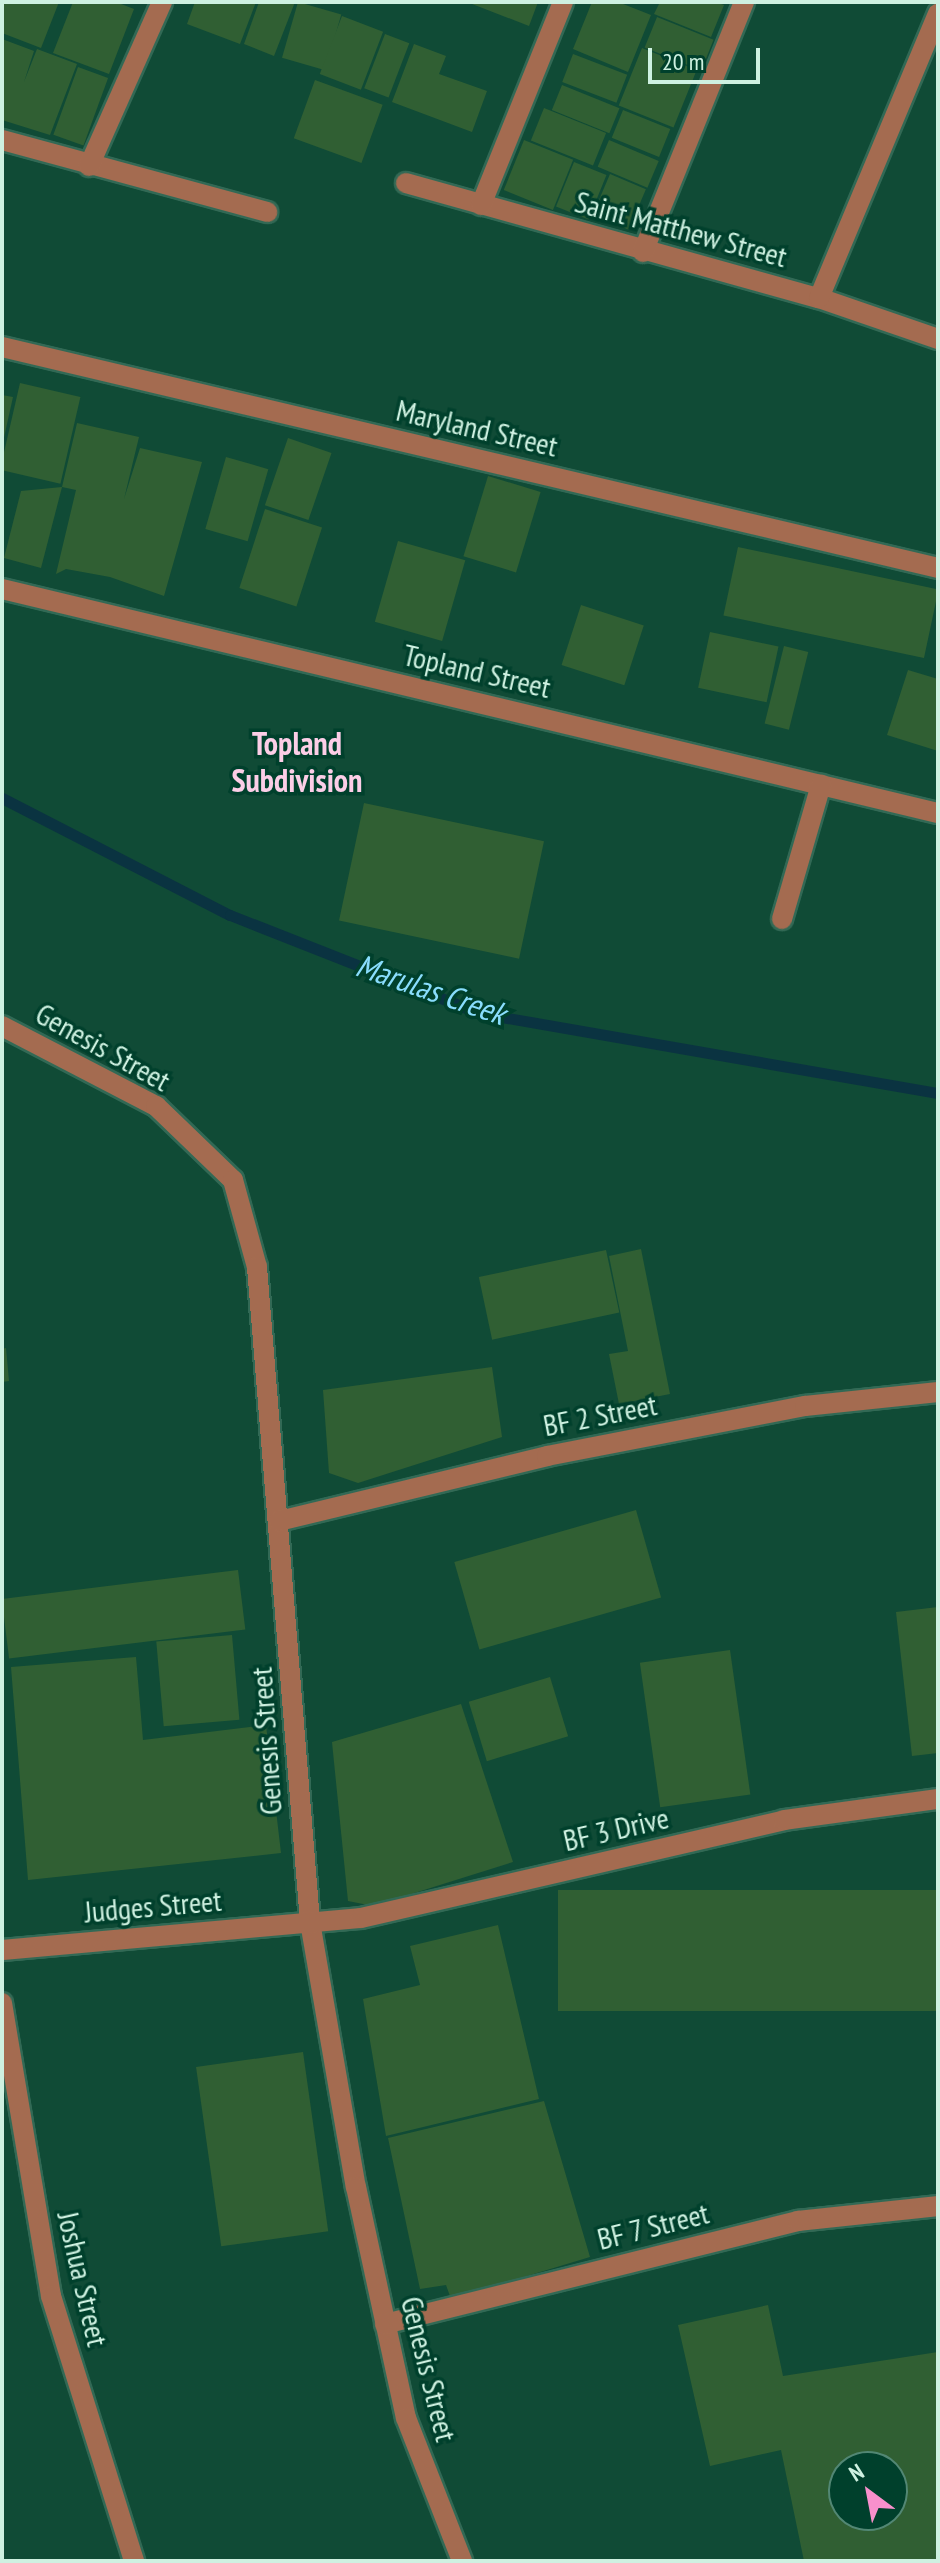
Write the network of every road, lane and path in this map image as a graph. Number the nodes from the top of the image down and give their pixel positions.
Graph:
1 (162, 2) edge
2 (563, 2) edge
3 (744, 2) edge
4 (938, 14) edge
5 (2, 140) edge
6 (89, 166) junction
7 (406, 183) dead end
8 (481, 205) junction
9 (267, 212) dead end
10 (643, 252) junction
11 (819, 298) junction
12 (938, 339) edge
13 (2, 347) edge
14 (938, 568) edge
15 (2, 589) edge
16 (821, 785) junction
17 (938, 813) edge
18 (782, 919) dead end
19 (2, 1026) edge
20 (938, 1392) edge
21 (279, 1521) junction
22 (938, 1799) edge
23 (310, 1922) junction
24 (2, 1950) edge
25 (2, 2003) edge
26 (938, 2206) edge
27 (385, 2324) junction
28 (134, 2561) edge
29 (462, 2561) edge

1 - 6 street
2 - 8 street
3 - 10 street
4 - 11 street
5 - 6 street
6 - 9 street
7 - 8 street, Saint Matthew Street
8 - 10 street, Saint Matthew Street
10 - 11 street, Saint Matthew Street
11 - 12 street, Saint Matthew Street
13 - 14 street, Maryland Street
15 - 16 street, Topland Street
16 - 17 street, Topland Street
16 - 18 street
19 - 21 street, Genesis Street
20 - 21 street, BF 2 Street
21 - 23 street, Genesis Street
22 - 23 street, BF 3 Drive
23 - 24 street, Judges Street
23 - 27 street, Genesis Street
25 - 28 street, Joshua Street
26 - 27 street, BF 7 Street
27 - 29 street, Genesis Street

